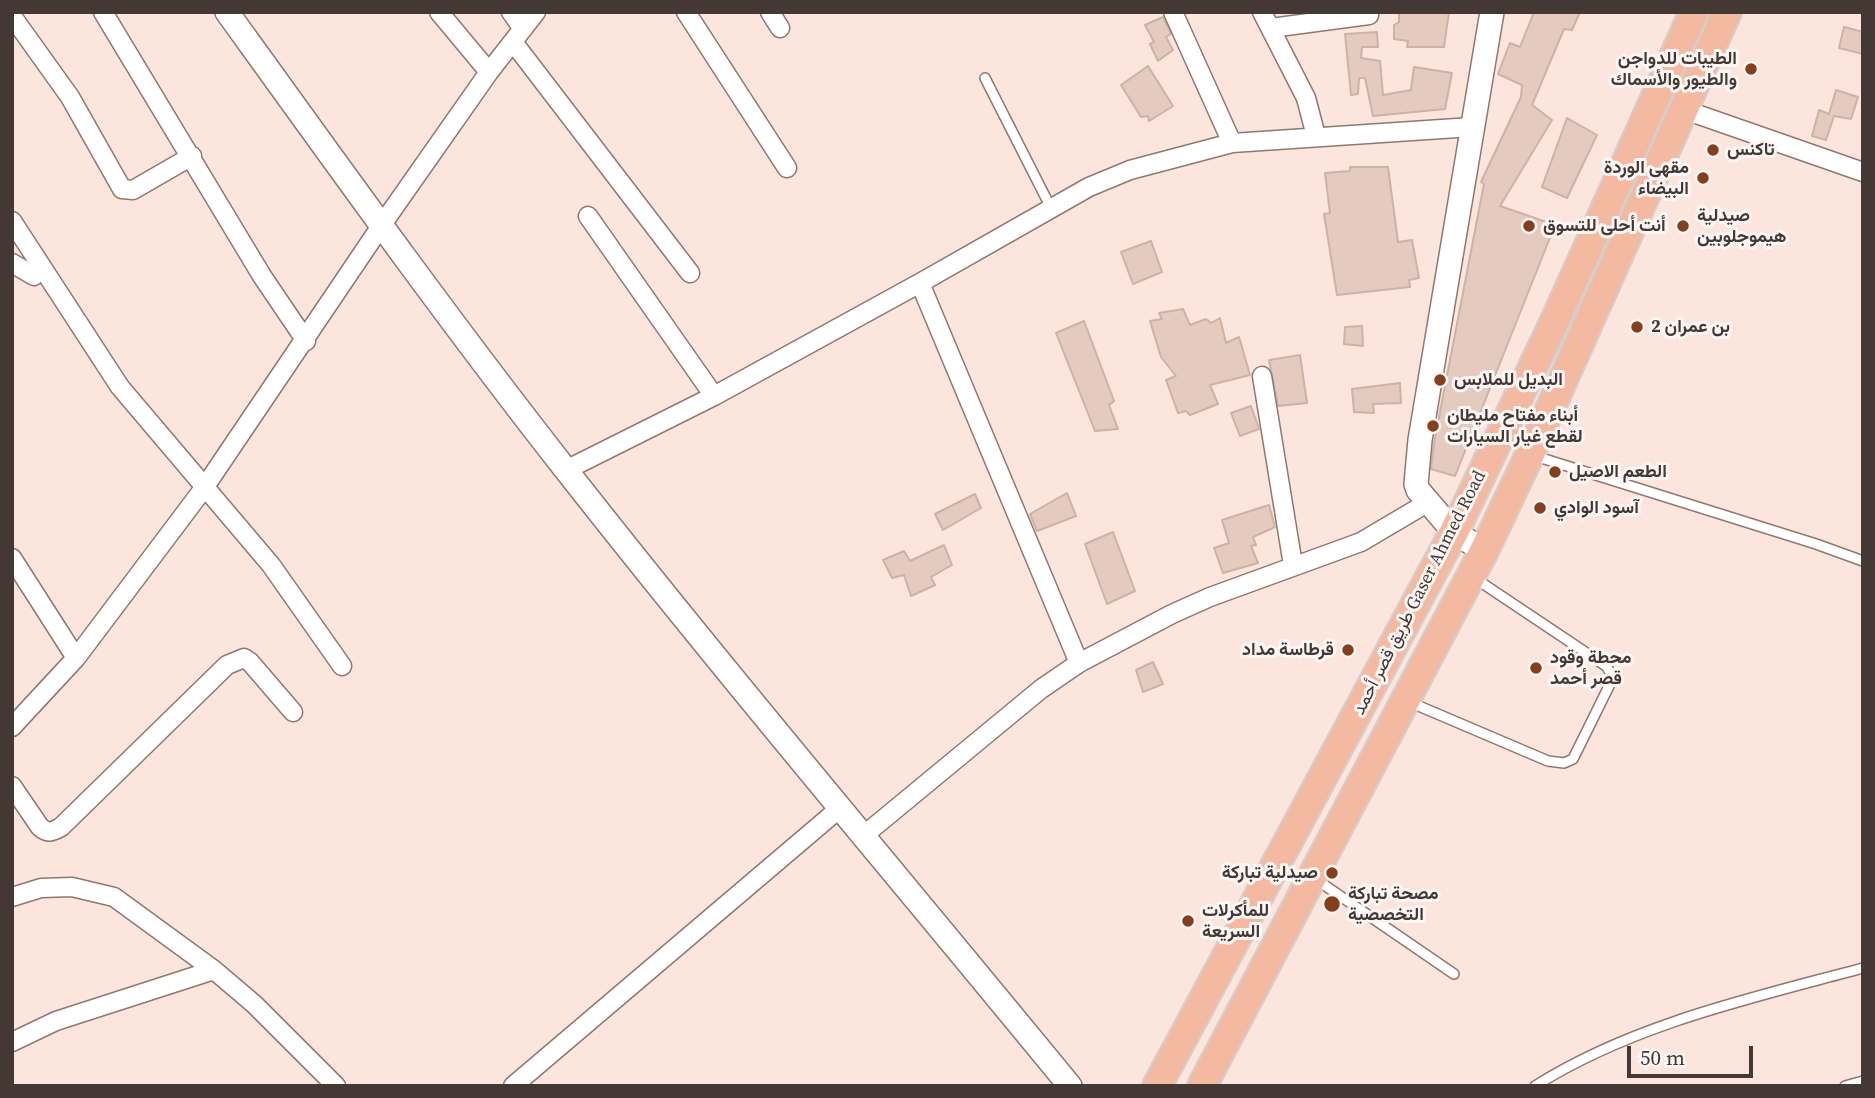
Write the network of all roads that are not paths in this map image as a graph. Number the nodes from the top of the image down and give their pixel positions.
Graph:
1 (103, 12) edge
2 (227, 12) edge
3 (439, 12) edge
4 (511, 12) edge
5 (536, 12) edge
6 (686, 12) edge
7 (770, 12) edge
8 (1173, 12) edge
9 (1492, 12) edge
10 (1694, 12) edge
11 (1727, 12) edge
12 (1369, 15) dead end
13 (12, 16) edge
14 (1267, 20) edge
15 (780, 28) dead end
16 (518, 36) junction
17 (489, 72) junction
18 (985, 78) dead end
19 (1685, 110) junction
20 (1472, 127) junction
21 (1316, 136) junction
22 (1232, 143) junction
23 (192, 156) junction
24 (787, 168) dead end
25 (1863, 172) edge
26 (1051, 208) junction
27 (588, 216) dead end
28 (12, 221) edge
29 (381, 226) junction
30 (12, 263) edge
31 (690, 273) dead end
32 (34, 276) dead end
33 (920, 283) junction
34 (306, 341) junction
35 (1262, 376) dead end
36 (714, 396) junction
37 (1530, 454) junction
38 (566, 470) junction
39 (204, 488) junction
40 (1427, 503) junction
41 (1454, 532) junction
42 (12, 558) edge
43 (1863, 561) edge
44 (1477, 563) junction
45 (1293, 565) junction
46 (76, 658) junction
47 (1079, 663) junction
48 (342, 666) dead end
49 (1405, 701) junction
50 (293, 712) dead end
51 (12, 727) edge
52 (12, 786) edge
53 (840, 808) junction
54 (863, 836) junction
55 (1311, 876) junction
56 (12, 897) edge
57 (1863, 968) edge
58 (214, 970) junction
59 (1454, 974) dead end
60 (12, 1042) edge
61 (1863, 1081) edge
62 (336, 1086) edge
63 (513, 1086) edge
64 (1070, 1086) edge
65 (1157, 1086) edge
66 (1202, 1086) edge
67 (1535, 1086) edge
68 (1845, 1086) edge

1 - 23 street
2 - 29 street
3 - 17 street
4 - 16 street
5 - 16 street
6 - 24 street
7 - 15 street
8 - 22 street
9 - 20 street
10 - 41 main road, طريق قصر أحمد Gaser Ahmed Road
11 - 19 main road, طريق قصر أحمد Gaser Ahmed Road
12 - 14 street
13 - 23 street
14 - 21 street
16 - 17 street
16 - 31 street
17 - 29 street
18 - 26 lane
19 - 25 street
19 - 37 main road, طريق قصر أحمد Gaser Ahmed Road
20 - 21 street
20 - 40 street
21 - 22 street
22 - 26 street
23 - 34 street
26 - 33 street
27 - 36 street
28 - 39 street
29 - 34 street
29 - 38 street
30 - 32 street
33 - 36 street
33 - 47 street
34 - 39 street
35 - 45 street
36 - 38 street
37 - 43 lane
37 - 44 main road, طريق قصر أحمد Gaser Ahmed Road
38 - 53 street
39 - 46 street
39 - 48 street
40 - 41 street
40 - 45 street
41 - 44 street
41 - 65 main road, طريق قصر أحمد Gaser Ahmed Road
42 - 46 street
44 - 49 main road, طريق قصر أحمد Gaser Ahmed Road
44 - 49 lane
45 - 47 street
46 - 51 street
47 - 54 street
49 - 55 main road, طريق قصر أحمد Gaser Ahmed Road
50 - 52 street
53 - 54 street
53 - 63 street
54 - 64 street
55 - 59 lane
55 - 66 main road, طريق قصر أحمد Gaser Ahmed Road
56 - 58 street
57 - 67 lane
58 - 60 street
58 - 62 street
61 - 68 lane

